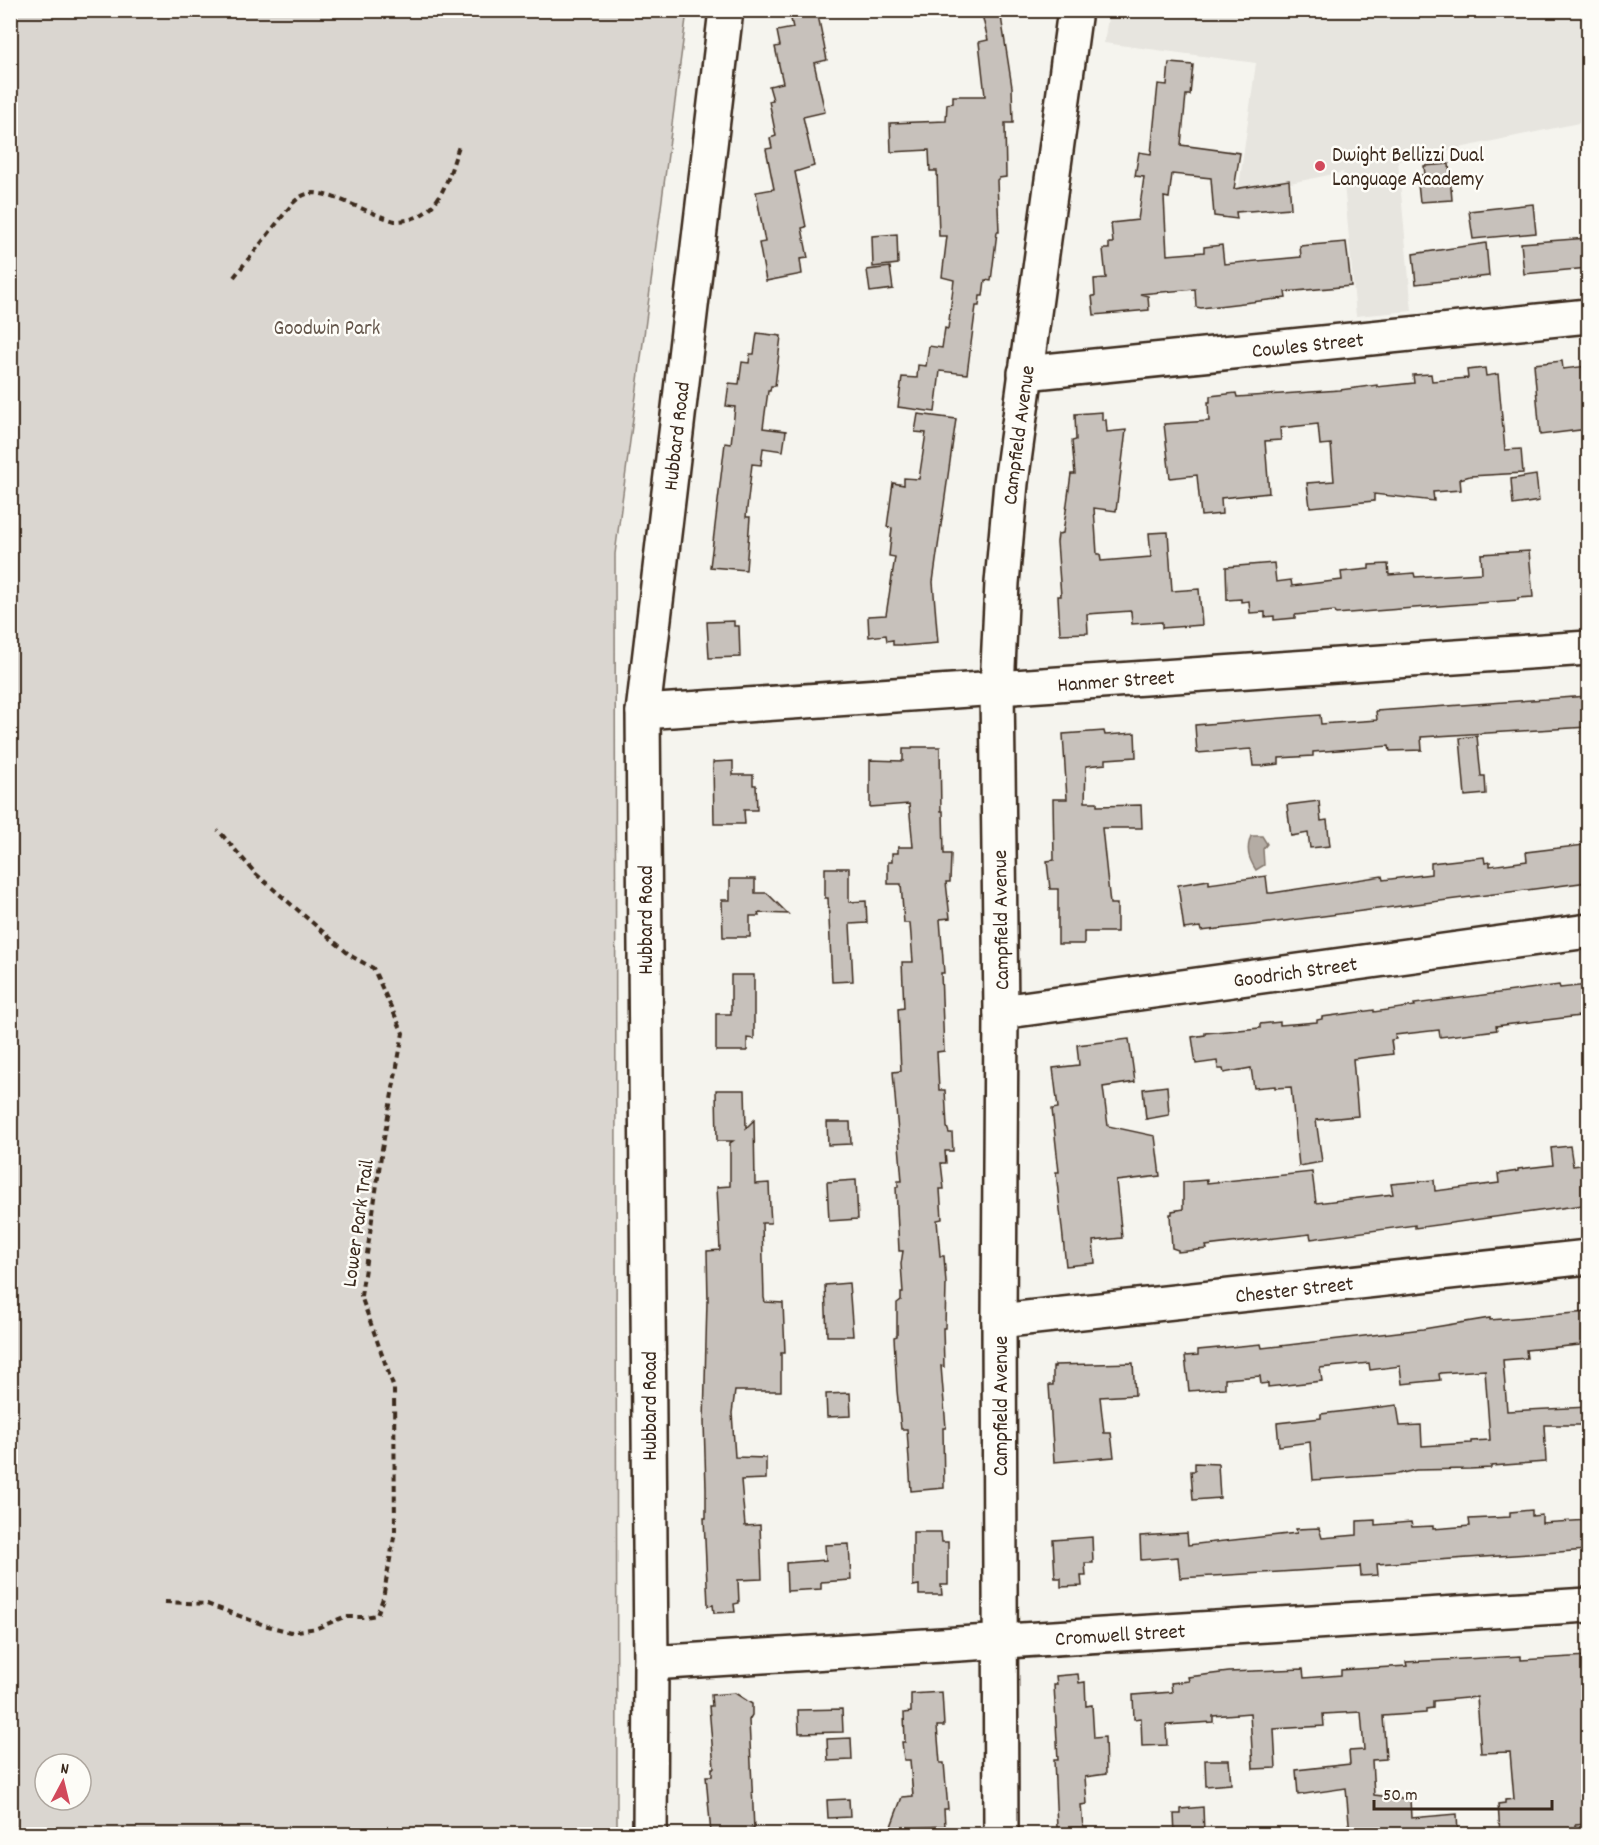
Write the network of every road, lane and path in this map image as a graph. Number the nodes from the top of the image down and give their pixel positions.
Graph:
1 (726, 10) edge
2 (1075, 10) edge
3 (459, 146) dead end
4 (234, 277) dead end
5 (1588, 316) edge
6 (1025, 373) junction
7 (1588, 648) edge
8 (997, 688) junction
9 (643, 712) junction
10 (218, 830) dead end
11 (1588, 931) edge
12 (1001, 1012) junction
13 (1588, 1257) edge
14 (999, 1321) junction
15 (165, 1602) dead end
16 (1588, 1605) edge
17 (1001, 1640) junction
18 (651, 1663) junction
19 (650, 1834) edge
20 (1001, 1834) edge

1 - 9 street, Hubbard Road
2 - 6 street, Campfield Avenue
3 - 4 path
5 - 6 street, Cowles Street
6 - 8 street, Campfield Avenue
7 - 8 street, Hanmer Street
8 - 9 street, Hanmer Street
8 - 12 street, Campfield Avenue
9 - 18 street, Hubbard Road
10 - 15 path, Lower Park Trail
11 - 12 street, Goodrich Street
12 - 14 street, Campfield Avenue
13 - 14 street, Chester Street
14 - 17 street, Campfield Avenue
16 - 17 street, Cromwell Street
17 - 18 street, Cromwell Street
17 - 20 street, Campfield Avenue
18 - 19 street, Hubbard Road

